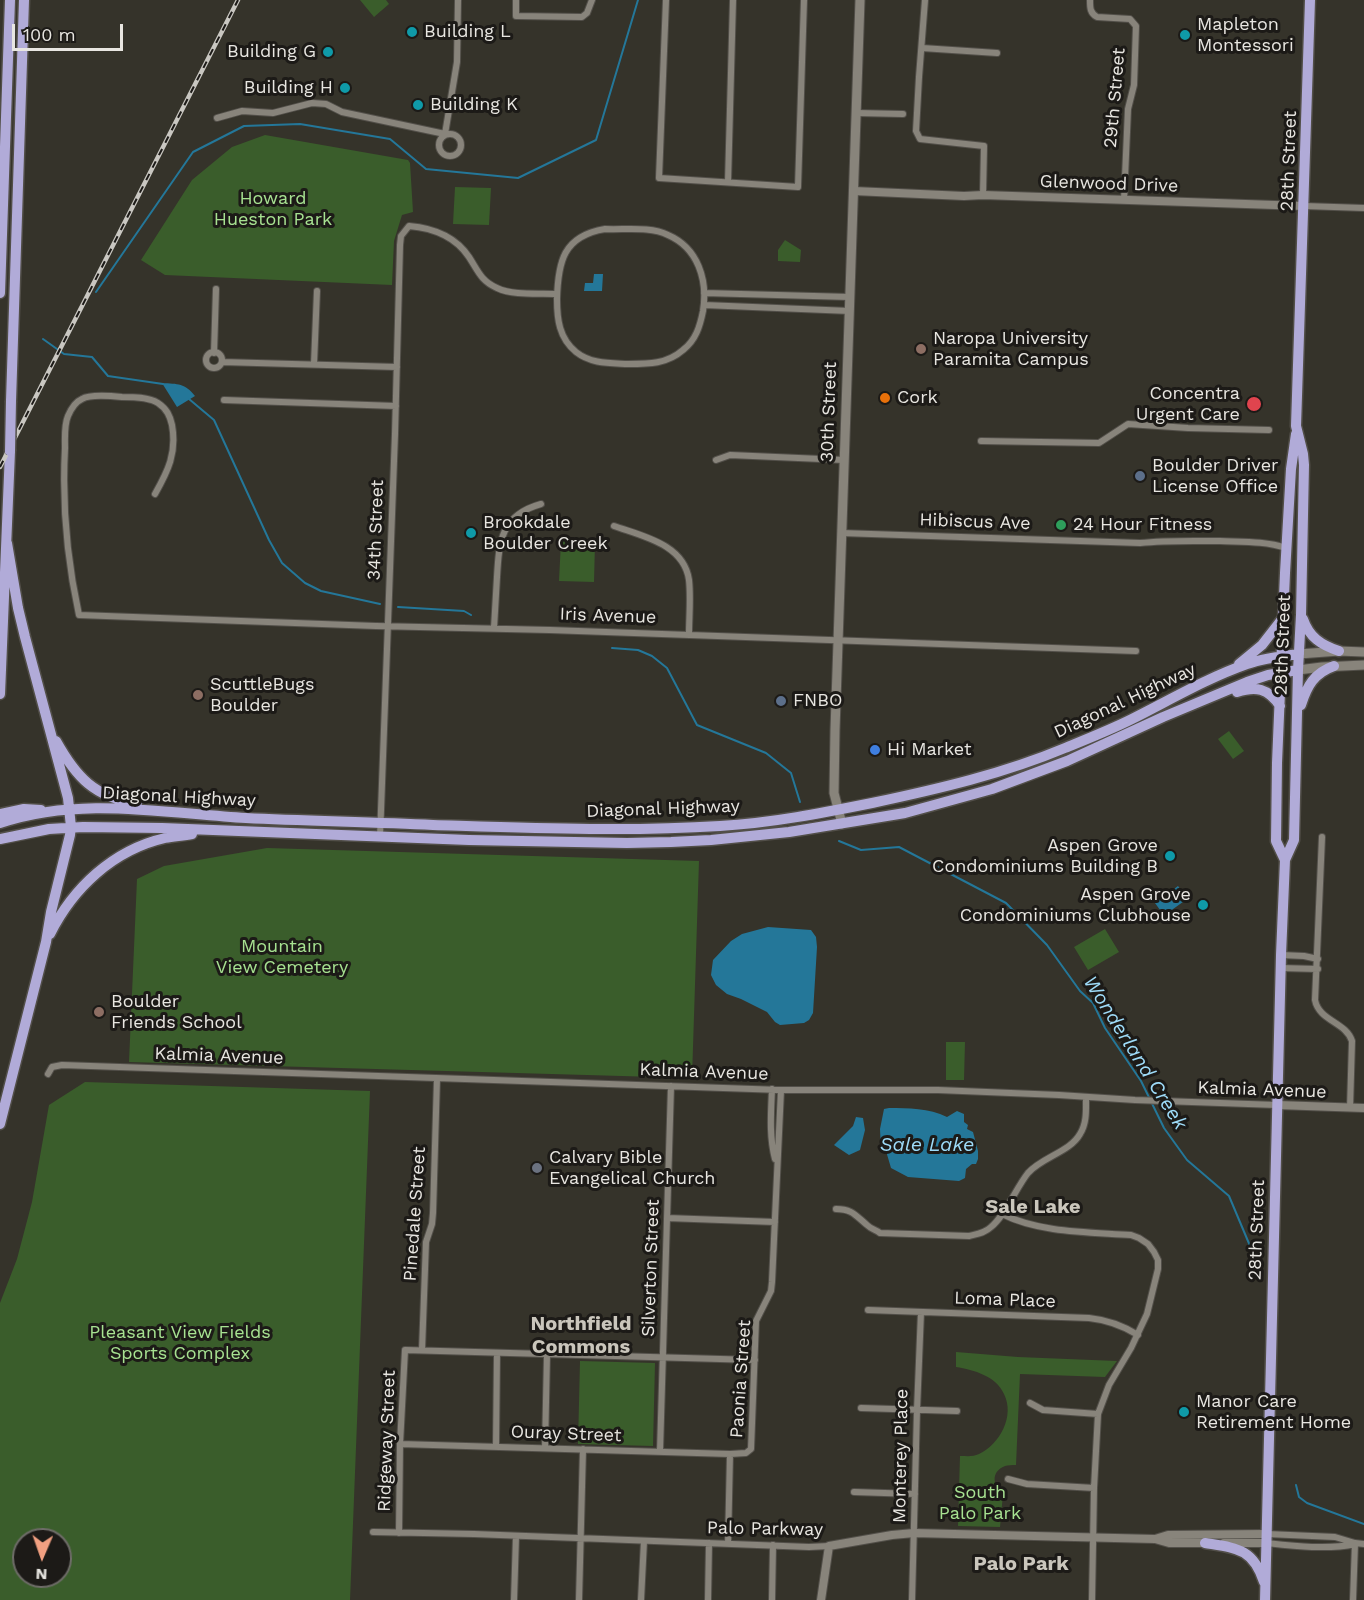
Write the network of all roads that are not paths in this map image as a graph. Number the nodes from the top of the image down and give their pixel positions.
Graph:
1 (10, 0) edge
2 (24, 0) edge
3 (458, 0) edge
4 (516, 0) edge
5 (592, 0) edge
6 (666, 0) edge
7 (733, 0) edge
8 (804, 0) edge
9 (860, 0) edge
10 (925, 0) edge
11 (1090, 0) edge
12 (1310, 0) edge
13 (922, 48) junction
14 (997, 53) dead end
15 (856, 113) junction
16 (903, 114) dead end
17 (217, 118) dead end
18 (728, 182) junction
19 (854, 191) junction
20 (983, 195) junction
21 (1124, 200) junction
22 (1304, 206) junction
23 (1364, 208) edge
24 (216, 289) dead end
25 (317, 291) dead end
26 (0, 293) edge
27 (705, 293) junction
28 (557, 294) junction
29 (850, 297) junction
30 (704, 305) junction
31 (850, 311) junction
32 (214, 353) junction
33 (222, 362) junction
34 (314, 364) junction
35 (397, 367) junction
36 (224, 400) dead end
37 (396, 406) junction
38 (178, 411) dead end
39 (169, 414) junction
40 (1269, 430) dead end
41 (1296, 431) junction
42 (981, 441) dead end
43 (716, 460) dead end
44 (844, 460) junction
45 (155, 494) dead end
46 (541, 504) dead end
47 (614, 526) dead end
48 (841, 533) junction
49 (7, 543) junction
50 (1286, 548) junction
51 (1301, 615) junction
52 (1283, 618) junction
53 (388, 626) junction
54 (494, 628) junction
55 (689, 635) junction
56 (837, 640) junction
57 (1136, 651) dead end
58 (1339, 651) junction
59 (1364, 652) edge
60 (1299, 654) junction
61 (1282, 656) junction
62 (1364, 665) edge
63 (1334, 666) junction
64 (1232, 670) junction
65 (1298, 670) junction
66 (1281, 673) junction
67 (0, 694) edge
68 (1193, 705) junction
69 (1280, 706) junction
70 (1296, 720) junction
71 (49, 724) junction
72 (69, 809) junction
73 (53, 811) junction
74 (838, 811) junction
75 (0, 814) edge
76 (240, 817) junction
77 (0, 823) edge
78 (381, 823) junction
79 (842, 824) junction
80 (71, 827) junction
81 (627, 829) junction
82 (216, 831) junction
83 (380, 837) junction
84 (1322, 837) dead end
85 (0, 839) edge
86 (627, 843) junction
87 (1285, 860) junction
88 (46, 942) junction
89 (1281, 955) junction
90 (1318, 959) junction
91 (1280, 968) junction
92 (1318, 969) junction
93 (48, 1074) dead end
94 (437, 1079) junction
95 (671, 1086) junction
96 (772, 1089) junction
97 (781, 1090) junction
98 (1086, 1098) junction
99 (1277, 1105) junction
100 (1350, 1108) junction
101 (1364, 1108) edge
102 (0, 1124) edge
103 (777, 1165) junction
104 (836, 1209) dead end
105 (1002, 1214) junction
106 (667, 1218) junction
107 (775, 1222) junction
108 (868, 1310) dead end
109 (921, 1312) junction
110 (1138, 1335) junction
111 (422, 1350) junction
112 (497, 1353) junction
113 (547, 1355) junction
114 (663, 1358) junction
115 (754, 1360) junction
116 (1030, 1402) dead end
117 (861, 1408) dead end
118 (917, 1410) junction
119 (957, 1411) dead end
120 (1098, 1414) junction
121 (400, 1444) junction
122 (496, 1447) junction
123 (544, 1448) junction
124 (583, 1449) junction
125 (660, 1451) junction
126 (730, 1454) junction
127 (1008, 1479) dead end
128 (1094, 1488) junction
129 (854, 1492) dead end
130 (915, 1494) junction
131 (374, 1532) dead end
132 (399, 1533) junction
133 (914, 1533) junction
134 (516, 1536) junction
135 (1093, 1538) junction
136 (580, 1539) junction
137 (1155, 1539) junction
138 (1267, 1539) junction
139 (644, 1541) junction
140 (709, 1543) junction
141 (1204, 1543) junction
142 (1355, 1543) junction
143 (728, 1544) junction
144 (1364, 1544) edge
145 (773, 1545) junction
146 (829, 1546) junction
147 (1265, 1586) junction
148 (514, 1600) edge
149 (579, 1600) edge
150 (641, 1600) edge
151 (708, 1600) edge
152 (772, 1600) edge
153 (821, 1600) edge
154 (912, 1600) edge
155 (1092, 1600) edge
156 (1265, 1600) edge
157 (1353, 1600) edge

1 - 26 highway
2 - 49 highway, bridge
3 - 17 street
4 - 5 street
6 - 18 street
7 - 18 street
8 - 18 street
9 - 15 main road, 30th Street
10 - 13 street
11 - 21 street, 29th Street
12 - 22 highway, 28th Street
13 - 14 street
13 - 20 street
15 - 16 street
15 - 19 main road, 30th Street
19 - 20 street, Glenwood Drive
19 - 29 main road, 30th Street
20 - 21 street, Glenwood Drive
21 - 22 street, Glenwood Drive
22 - 23 street, Glenwood Drive
22 - 41 highway, 28th Street
24 - 32 street
25 - 34 street
27 - 28 street
27 - 29 street
27 - 30 street
28 - 30 street
28 - 35 street, 34th Street
29 - 31 main road, 30th Street
30 - 31 street
31 - 44 main road, 30th Street
32 - 33 street
32 - 33 street
33 - 34 street
34 - 35 street
35 - 37 street, 34th Street
36 - 37 street
37 - 53 street, 34th Street
38 - 39 street
39 - 45 street
39 - 53 street, Iris Avenue
40 - 42 street
41 - 50 highway, 28th Street
41 - 51 highway, 28th Street
43 - 44 street
44 - 48 main road, 30th Street
46 - 54 street
47 - 55 street
48 - 50 street, Hibiscus Ave
48 - 56 main road, 30th Street
49 - 67 highway
49 - 71 highway
50 - 52 highway, 28th Street
51 - 58 highway
51 - 60 highway, 28th Street
52 - 61 highway, 28th Street
52 - 64 highway
53 - 54 street, Iris Avenue
53 - 78 street, 34th Street
54 - 55 street, Iris Avenue
55 - 56 street, Iris Avenue
56 - 57 street, Iris Avenue
56 - 74 main road, 30th Street
58 - 59 main road
58 - 60 main road
60 - 61 highway, Diagonal Highway
60 - 65 highway, 28th Street
61 - 64 highway, Diagonal Highway
61 - 66 highway, 28th Street
62 - 63 main road
63 - 65 main road
63 - 70 highway
64 - 74 highway, Diagonal Highway
65 - 66 highway, Diagonal Highway
65 - 70 highway, 28th Street
66 - 68 highway, Diagonal Highway
66 - 69 highway, 28th Street
68 - 69 highway
68 - 79 highway, Diagonal Highway
69 - 87 highway, 28th Street
70 - 87 highway, 28th Street
71 - 72 highway
71 - 76 highway
72 - 73 highway, Diagonal Highway
72 - 76 highway, Diagonal Highway
72 - 80 highway
73 - 75 highway
73 - 77 highway, Diagonal Highway
74 - 79 main road, 30th Street
74 - 81 highway, Diagonal Highway
76 - 78 highway, Diagonal Highway
78 - 81 highway, Diagonal Highway
78 - 83 street, 34th Street
79 - 86 highway, Diagonal Highway
80 - 82 highway, Diagonal Highway
80 - 85 highway, Diagonal Highway
80 - 88 highway
81 - 86 highway
82 - 83 highway, Diagonal Highway
82 - 88 highway
83 - 86 highway, Diagonal Highway
84 - 90 street
87 - 89 highway, 28th Street
88 - 102 highway
89 - 90 street
89 - 91 highway, 28th Street
90 - 92 street
91 - 92 street
91 - 99 highway, 28th Street
92 - 100 street
93 - 94 street, Kalmia Avenue
94 - 95 street, Kalmia Avenue
94 - 111 street, Pinedale Street
95 - 96 street, Kalmia Avenue
95 - 106 street, Silverton Street
96 - 97 street, Kalmia Avenue
96 - 103 street, Paonia Street
97 - 98 street, Kalmia Avenue
97 - 103 street, Paonia Street
98 - 99 street, Kalmia Avenue
98 - 105 street
99 - 100 street, Kalmia Avenue
99 - 138 highway, 28th Street
100 - 101 street, Kalmia Avenue
103 - 107 street, Paonia Street
104 - 105 street
105 - 110 street
106 - 107 street
106 - 114 street, Silverton Street
107 - 115 street, Paonia Street
108 - 109 street, Loma Place
109 - 110 street, Loma Place
109 - 118 street, Monterey Place
110 - 120 street
111 - 112 street
111 - 121 street, Ridgeway Street
112 - 113 street
112 - 122 street
113 - 114 street
113 - 123 street
114 - 115 street
114 - 125 street, Silverton Street
115 - 126 street, Paonia Street
116 - 120 street
117 - 118 street
118 - 119 street
118 - 130 street, Monterey Place
120 - 128 street
121 - 122 street, Ouray Street
121 - 132 street, Ridgeway Street
122 - 123 street, Ouray Street
123 - 124 street, Ouray Street
124 - 125 street, Ouray Street
124 - 136 street
125 - 126 street, Ouray Street
126 - 143 street, Paonia Street
127 - 128 street
128 - 135 street
129 - 130 street
130 - 133 street, Monterey Place
131 - 132 street, Palo Parkway
132 - 134 street, Palo Parkway
133 - 135 street, Palo Parkway
133 - 146 street, Palo Parkway
133 - 154 street, Monterey Place
134 - 136 street, Palo Parkway
134 - 148 street
135 - 137 street, Palo Parkway
135 - 155 street
136 - 139 street, Palo Parkway
136 - 149 street
137 - 138 street, Palo Parkway
137 - 141 street, Palo Parkway
138 - 141 street, Palo Parkway
138 - 142 street
138 - 142 street
138 - 147 highway, 28th Street
139 - 140 street, Palo Parkway
139 - 150 street
140 - 143 street, Palo Parkway
140 - 151 street
141 - 147 highway
142 - 144 street
142 - 157 street
143 - 145 street, Palo Parkway
145 - 146 street, Palo Parkway
145 - 152 street
146 - 153 street
147 - 156 highway, 28th Street

